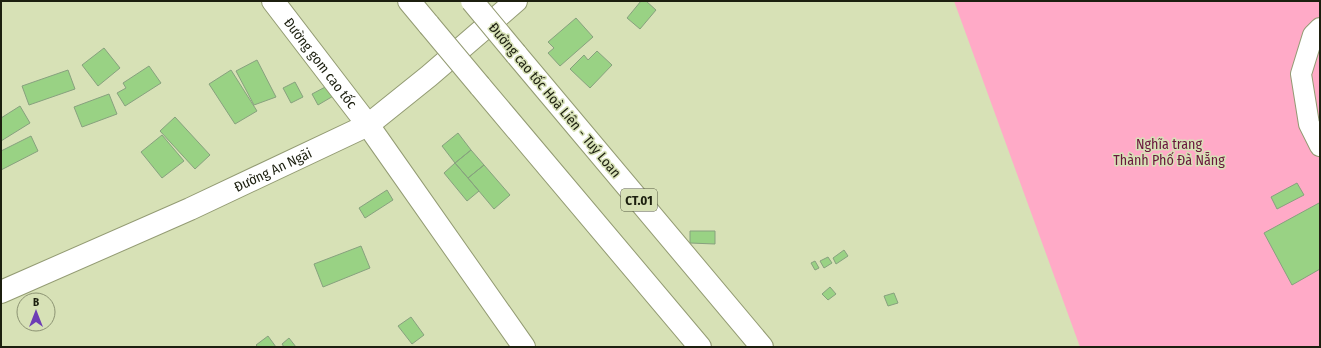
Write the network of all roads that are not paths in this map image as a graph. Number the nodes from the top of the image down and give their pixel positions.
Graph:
1 (273, 1) edge
2 (409, 1) edge
3 (472, 1) edge
4 (516, 1) edge
5 (1320, 28) edge
6 (368, 125) junction
7 (1320, 146) edge
8 (1, 292) edge
9 (524, 347) edge
10 (700, 347) edge
11 (762, 347) edge

1 - 6 main road, Đường gom cao tốc
2 - 10 main road, bridge
3 - 11 main road, Đường cao tốc Hoà Liên - Tuý Loan / CT.01, bridge
4 - 6 main road, Đường An Ngãi
5 - 7 street
6 - 8 main road, Đường An Ngãi
6 - 9 main road, Đường gom cao tốc

